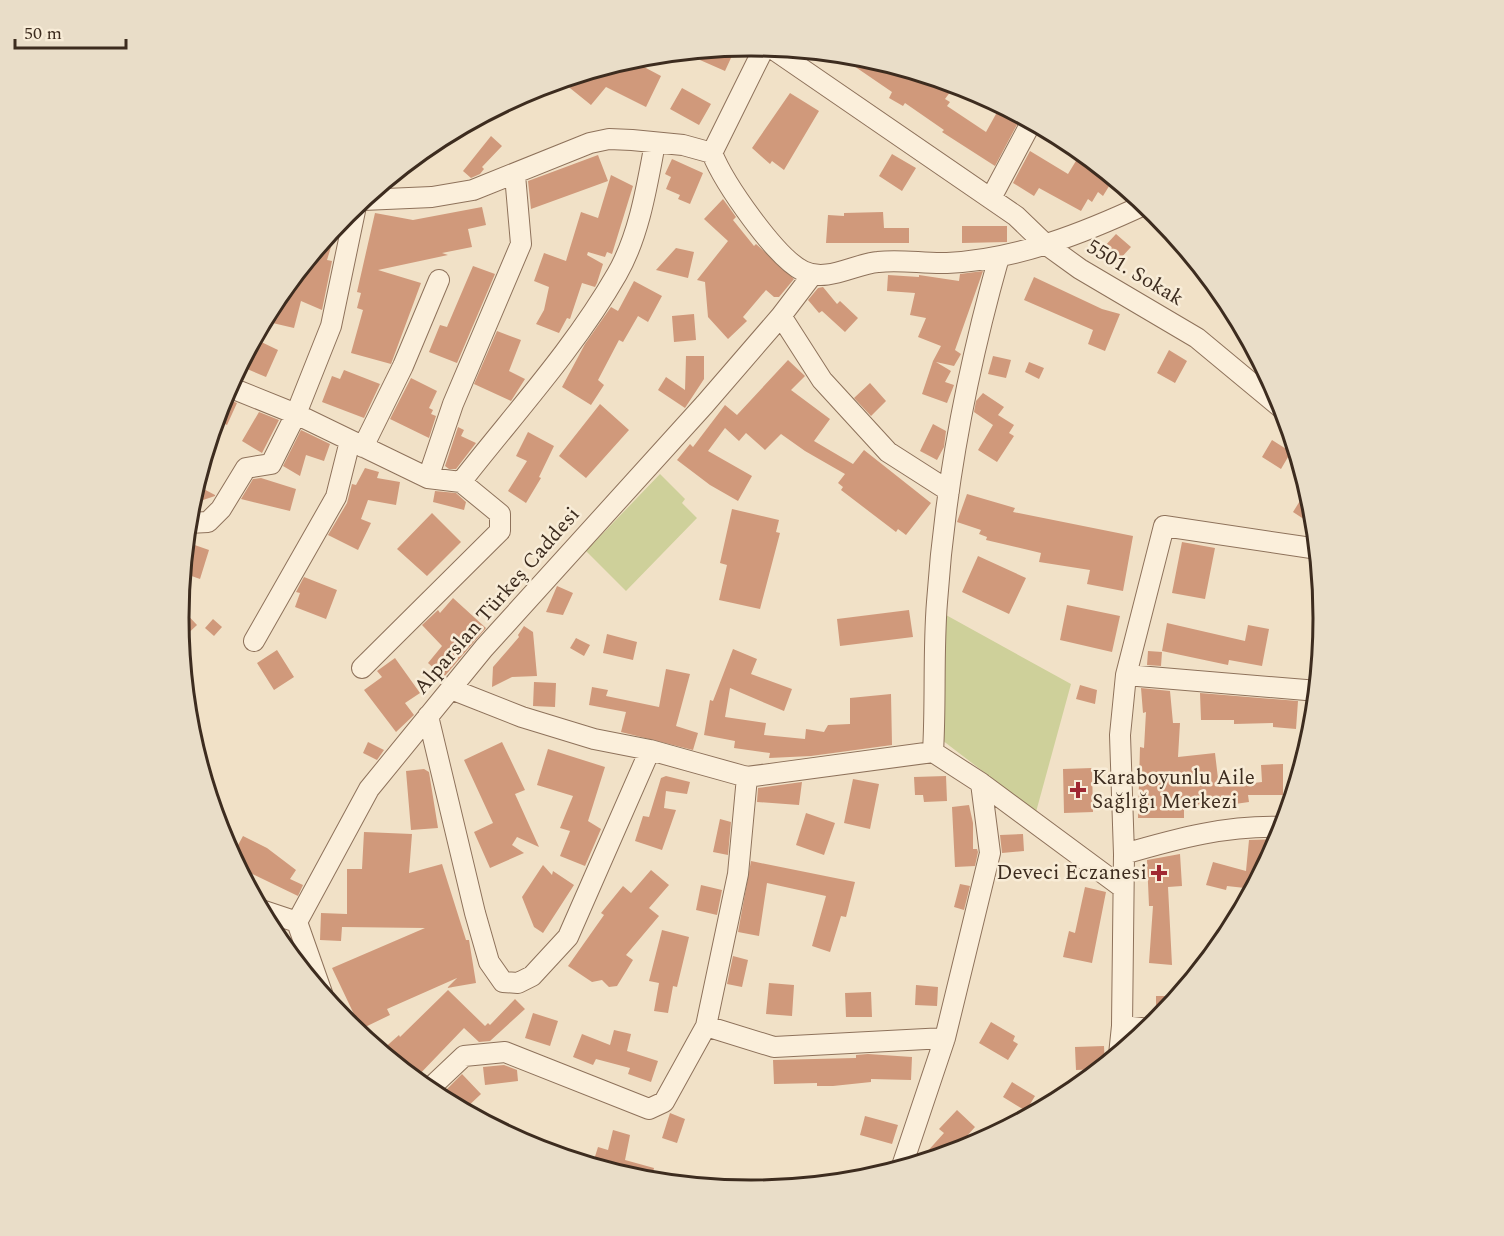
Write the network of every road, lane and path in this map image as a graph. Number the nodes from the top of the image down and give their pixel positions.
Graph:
1 (760, 56) edge
2 (784, 57) edge
3 (1028, 128) edge
4 (655, 143) junction
5 (712, 153) junction
6 (515, 175) junction
7 (991, 198) junction
8 (376, 199) edge
9 (1137, 208) edge
10 (353, 221) edge
11 (1044, 243) junction
12 (999, 257) junction
13 (813, 274) junction
14 (439, 280) dead end
15 (781, 316) junction
16 (238, 391) edge
17 (1270, 398) edge
18 (296, 414) junction
19 (357, 444) junction
20 (428, 478) junction
21 (461, 482) junction
22 (949, 490) junction
23 (198, 523) edge
24 (1310, 548) edge
25 (254, 641) dead end
26 (362, 668) dead end
27 (1126, 675) junction
28 (451, 689) junction
29 (1310, 690) edge
30 (428, 716) junction
31 (650, 750) junction
32 (933, 752) junction
33 (747, 777) junction
34 (981, 783) junction
35 (1274, 827) edge
36 (1124, 855) junction
37 (1123, 888) junction
38 (274, 914) edge
39 (297, 922) junction
40 (314, 970) edge
41 (706, 1026) junction
42 (1122, 1026) junction
43 (1137, 1028) edge
44 (945, 1038) junction
45 (1120, 1043) edge
46 (435, 1083) edge
47 (904, 1159) edge

1 - 5 street
2 - 7 street, 5501. Sokak
3 - 7 street
4 - 5 street
4 - 6 street
4 - 21 street
5 - 13 street
6 - 8 street
6 - 20 street
7 - 11 street, 5501. Sokak
9 - 11 street
10 - 18 street
11 - 12 street
11 - 17 street, 5501. Sokak
12 - 13 street
12 - 22 street
13 - 15 street, Alparslan Türkeş Caddesi
14 - 19 street
15 - 22 street
15 - 28 street, Alparslan Türkeş Caddesi
16 - 18 street
18 - 19 street
18 - 23 street
19 - 20 street
19 - 25 street
20 - 21 street
21 - 26 street
22 - 32 street
24 - 27 street
27 - 29 street
27 - 36 street
28 - 30 street, Alparslan Türkeş Caddesi
28 - 31 street
30 - 31 street
30 - 39 street, Alparslan Türkeş Caddesi
31 - 33 street
32 - 33 street
32 - 34 street
33 - 41 street
34 - 37 street
34 - 44 street
35 - 36 street
36 - 37 street
37 - 42 street
38 - 39 street
39 - 40 street
41 - 44 street
41 - 46 street
42 - 43 street
42 - 45 street
44 - 47 street

